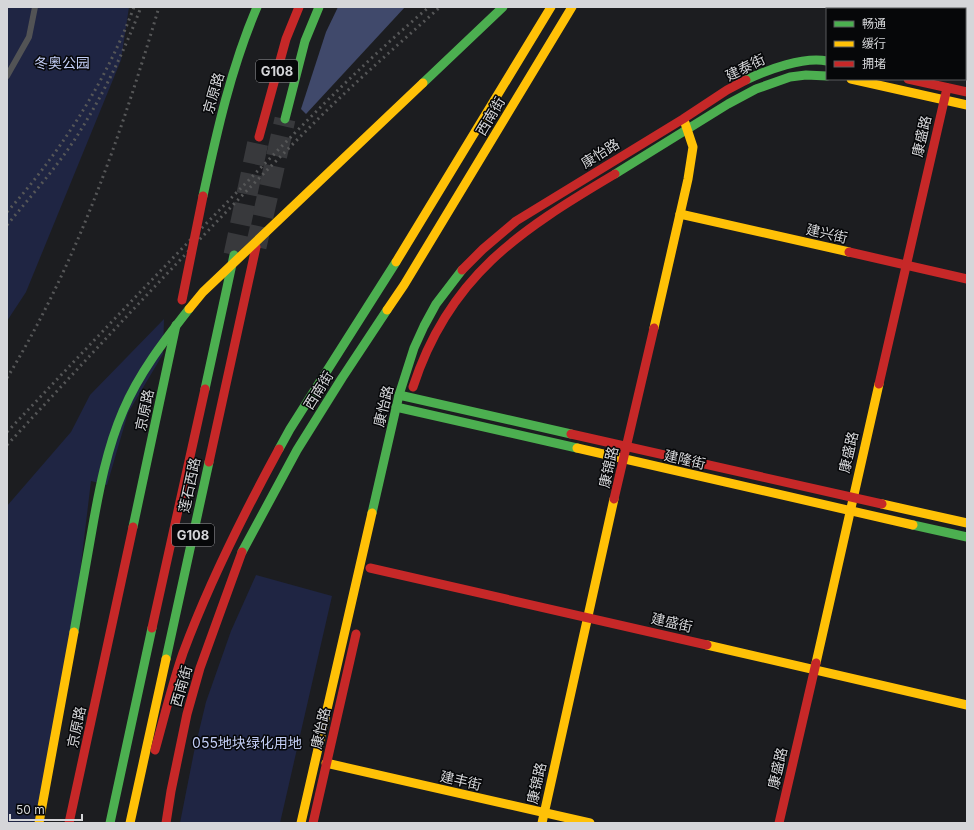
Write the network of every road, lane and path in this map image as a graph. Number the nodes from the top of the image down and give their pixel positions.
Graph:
1 (35, 7) edge
2 (257, 7) edge
3 (299, 7) edge
4 (319, 7) edge
5 (503, 7) edge
6 (551, 7) edge
7 (572, 7) edge
8 (826, 61) edge
9 (7, 76) edge
10 (826, 76) edge
11 (855, 80) edge
12 (912, 80) edge
13 (947, 88) junction
14 (967, 92) edge
15 (944, 100) junction
16 (967, 105) edge
17 (285, 119) tunnel mouth
18 (683, 119) junction
19 (688, 129) junction
20 (259, 137) tunnel mouth
21 (680, 214) junction
22 (256, 247) tunnel mouth
23 (234, 255) tunnel mouth
24 (906, 265) junction
25 (967, 279) edge
26 (399, 395) junction
27 (410, 397) junction
28 (396, 407) junction
29 (406, 413) junction
30 (627, 447) junction
31 (624, 459) junction
32 (853, 497) junction
33 (850, 511) junction
34 (967, 523) edge
35 (967, 537) edge
36 (370, 568) dead end
37 (587, 617) junction
38 (357, 628) dead end
39 (814, 669) junction
40 (967, 705) edge
41 (326, 763) junction
42 (544, 813) junction
43 (39, 823) edge
44 (69, 823) edge
45 (110, 823) edge
46 (130, 823) edge
47 (166, 823) edge
48 (300, 823) edge
49 (313, 823) edge
50 (542, 823) edge
51 (590, 823) edge
52 (779, 823) edge

1 - 9 lane
2 - 44 main road, 京原路, bridge
3 - 20 main road, G108
4 - 17 main road, G108
5 - 43 main road, bridge
6 - 46 main road
7 - 47 main road, 西南街
8 - 18 main road, 建泰街
10 - 19 main road, 建泰街
11 - 15 main road
12 - 13 main road
13 - 14 main road
13 - 15 main road, 康盛路
15 - 16 main road
15 - 24 main road, 康盛路
18 - 19 main road, 康锦路
18 - 26 main road, 康怡路
19 - 21 main road, 康锦路
19 - 27 main road, 康怡路
21 - 24 main road, 建兴街
21 - 30 main road, 康锦路
22 - 46 main road, 莲石西路 / G108
23 - 45 main road, 莲石西路 / G108
24 - 25 main road, 建兴街
24 - 32 main road, 康盛路
26 - 27 main road, 建隆街
26 - 28 main road, 康怡路
27 - 29 main road, 康怡路
27 - 30 main road, 建隆街
28 - 29 main road, 建隆街
28 - 48 main road, 康怡路
29 - 31 main road, 建隆街
30 - 31 main road, 康锦路
30 - 32 main road, 建隆街
31 - 33 main road, 建隆街
31 - 37 main road, 康锦路
32 - 33 main road, 康盛路
32 - 34 main road, 建隆街
33 - 35 main road, 建隆街
33 - 39 main road, 康盛路
36 - 37 main road, 建盛街
37 - 39 main road, 建盛街
37 - 42 main road, 康锦路
38 - 41 main road, 康怡路
39 - 40 main road, 建盛街
39 - 52 main road, 康盛路
41 - 42 main road, 建丰街
41 - 49 main road, 康怡路
42 - 50 main road, 康锦路
42 - 51 main road, 建丰街

